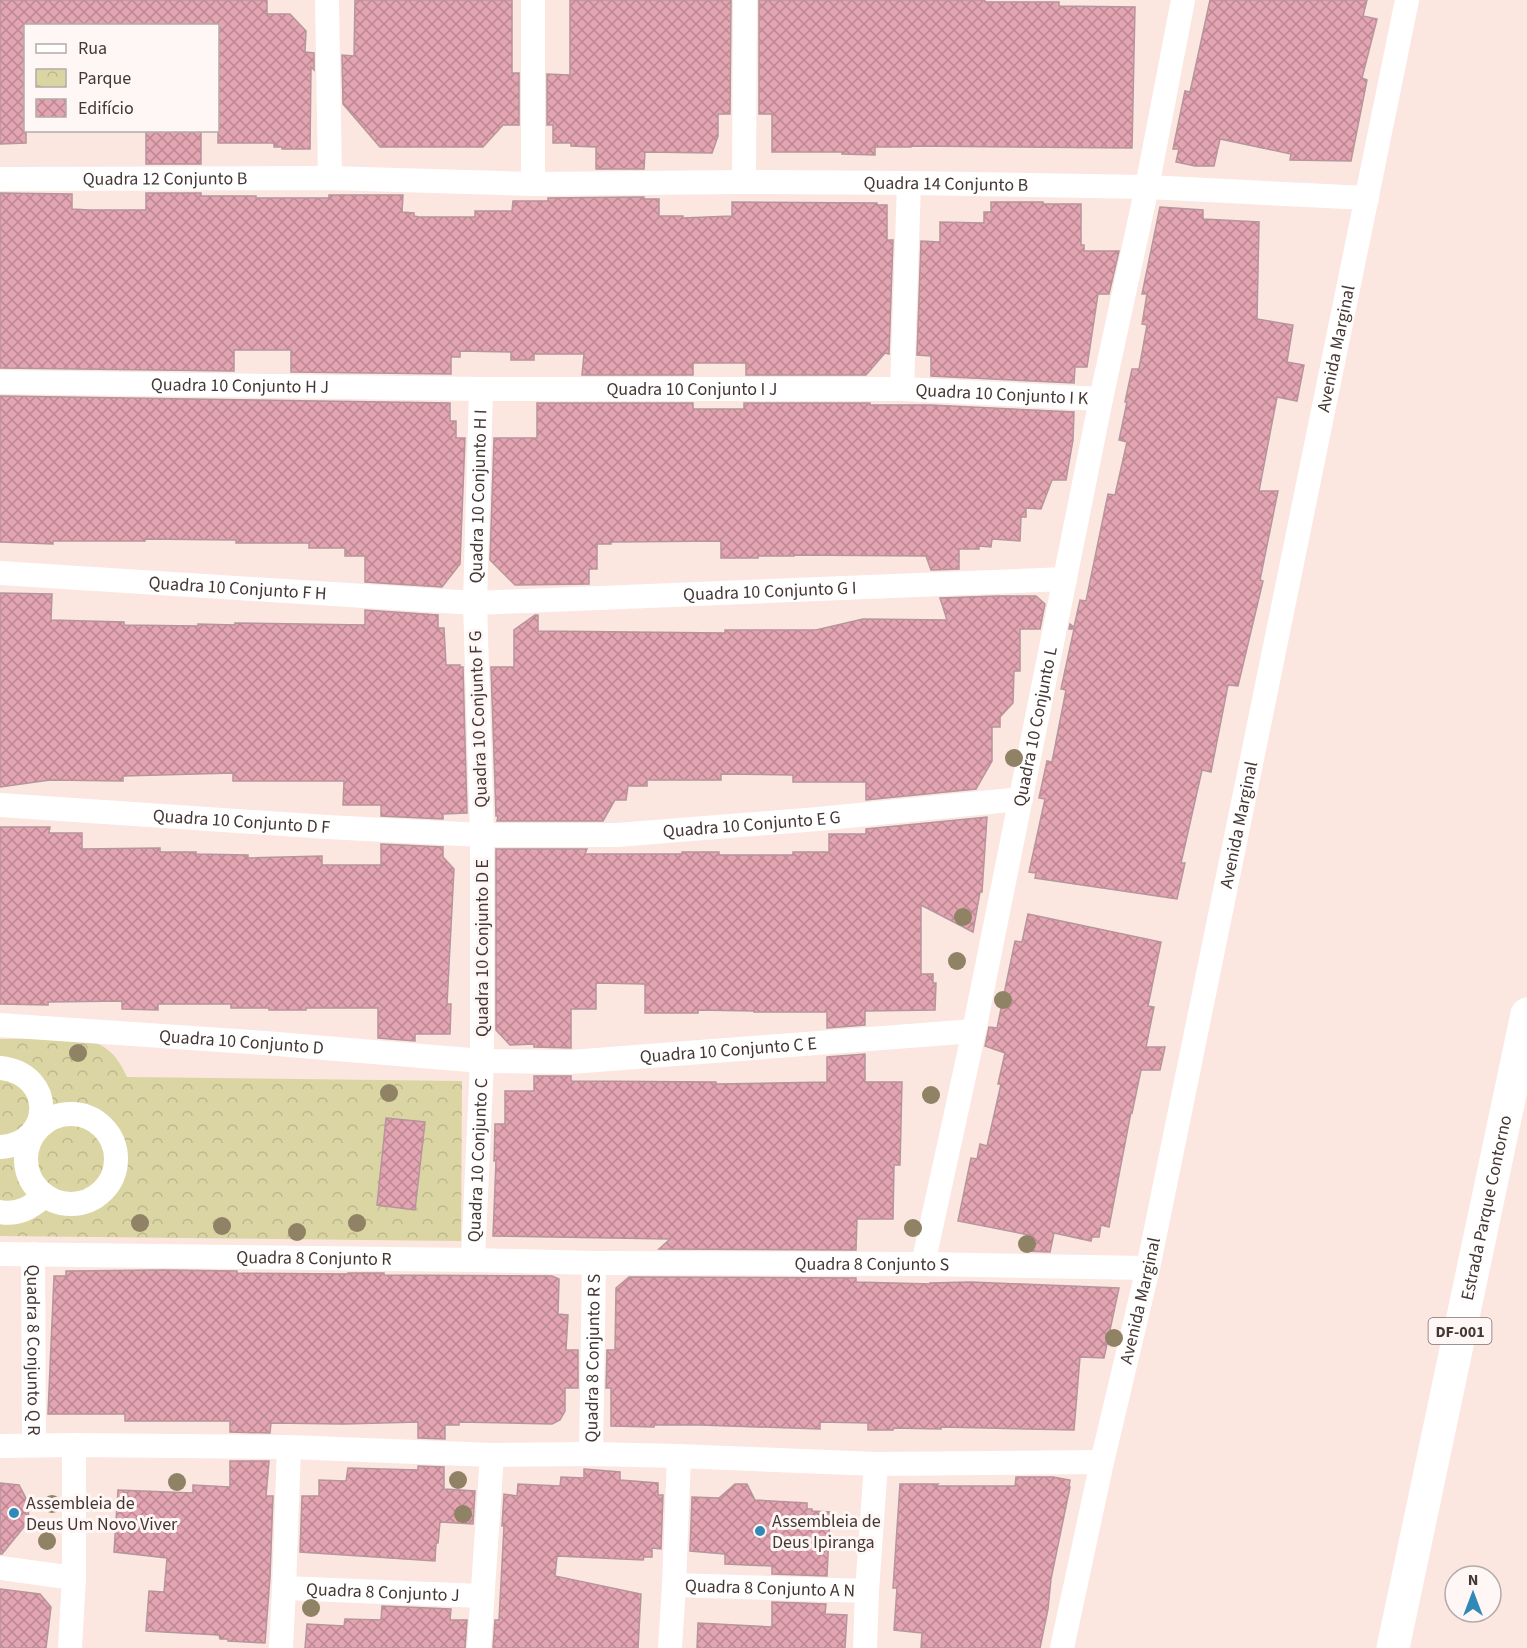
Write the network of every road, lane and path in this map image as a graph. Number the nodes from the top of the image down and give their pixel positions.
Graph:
1 (327, 0) edge
2 (533, 0) edge
3 (745, 0) edge
4 (1182, 0) edge
5 (1407, 0) edge
6 (330, 178) junction
7 (0, 179) edge
8 (744, 182) junction
9 (909, 183) junction
10 (533, 184) junction
11 (1147, 188) junction
12 (1366, 198) junction
13 (0, 382) edge
14 (481, 389) junction
15 (902, 389) junction
16 (1101, 399) junction
17 (0, 573) edge
18 (1065, 579) junction
19 (475, 603) junction
20 (1021, 799) junction
21 (0, 805) edge
22 (482, 835) junction
23 (1527, 1014) edge
24 (0, 1025) edge
25 (974, 1031) junction
26 (482, 1061) junction
27 (0, 1068) edge
28 (34, 1131) junction
29 (0, 1148) edge
30 (44, 1196) junction
31 (0, 1212) edge
32 (0, 1254) edge
33 (33, 1254) junction
34 (473, 1260) junction
35 (594, 1263) junction
36 (923, 1264) junction
37 (1148, 1268) junction
38 (34, 1445) junction
39 (74, 1445) junction
40 (0, 1446) edge
41 (289, 1447) junction
42 (591, 1454) junction
43 (492, 1455) junction
44 (679, 1456) junction
45 (1102, 1462) junction
46 (876, 1464) junction
47 (0, 1568) edge
48 (74, 1578) junction
49 (674, 1585) junction
50 (284, 1588) junction
51 (867, 1591) junction
52 (482, 1596) junction
53 (70, 1648) edge
54 (280, 1648) edge
55 (479, 1648) edge
56 (670, 1648) edge
57 (865, 1648) edge
58 (1062, 1648) edge
59 (1393, 1648) edge

1 - 6 street
2 - 10 street
3 - 8 street
4 - 11 street, Quadra 10 Conjunto L
5 - 12 street, Avenida Marginal
6 - 7 street, Quadra 12 Conjunto B
6 - 10 street, Quadra 12 Conjunto B
8 - 9 street, Quadra 14 Conjunto B
8 - 10 street, Quadra 14 Conjunto B
9 - 11 street, Quadra 14 Conjunto B
9 - 15 street
11 - 12 street, Quadra 14 Conjunto B
11 - 16 street, Quadra 10 Conjunto L
12 - 37 street, Avenida Marginal
13 - 14 street, Quadra 10 Conjunto H J
14 - 15 street, Quadra 10 Conjunto I J
14 - 19 street, Quadra 10 Conjunto H I
15 - 16 street, Quadra 10 Conjunto I K
16 - 18 street, Quadra 10 Conjunto L
17 - 19 street, Quadra 10 Conjunto F H
18 - 19 street, Quadra 10 Conjunto G I
18 - 20 street, Quadra 10 Conjunto L
19 - 22 street, Quadra 10 Conjunto F G
20 - 22 street, Quadra 10 Conjunto E G
20 - 25 street, Quadra 10 Conjunto L
21 - 22 street, Quadra 10 Conjunto D F
22 - 26 street, Quadra 10 Conjunto D E
23 - 59 main road, Estrada Parque Contorno / DF-001
24 - 26 street, Quadra 10 Conjunto D
25 - 26 street, Quadra 10 Conjunto C E
25 - 36 street, Quadra 10 Conjunto L
26 - 34 street, Quadra 10 Conjunto C
27 - 28 street
28 - 29 street
28 - 30 street
28 - 30 street
30 - 31 street
32 - 33 street, Quadra 8 Conjunto R
33 - 34 street, Quadra 8 Conjunto R
33 - 38 street, Quadra 8 Conjunto Q R
34 - 35 street, Quadra 8 Conjunto R
35 - 36 street, Quadra 8 Conjunto S
35 - 42 street, Quadra 8 Conjunto R S
36 - 37 street, Quadra 8 Conjunto S
37 - 45 street, Avenida Marginal
38 - 39 street
38 - 40 street
39 - 41 street
39 - 48 street
41 - 43 street
41 - 50 street
42 - 43 street
42 - 44 street
43 - 52 street
44 - 46 street
44 - 49 street
45 - 46 street
45 - 58 street, Avenida Marginal
46 - 51 street
47 - 48 street
48 - 53 street
49 - 51 street, Quadra 8 Conjunto A N
49 - 56 street
50 - 52 street, Quadra 8 Conjunto J
50 - 54 street
51 - 57 street
52 - 55 street

